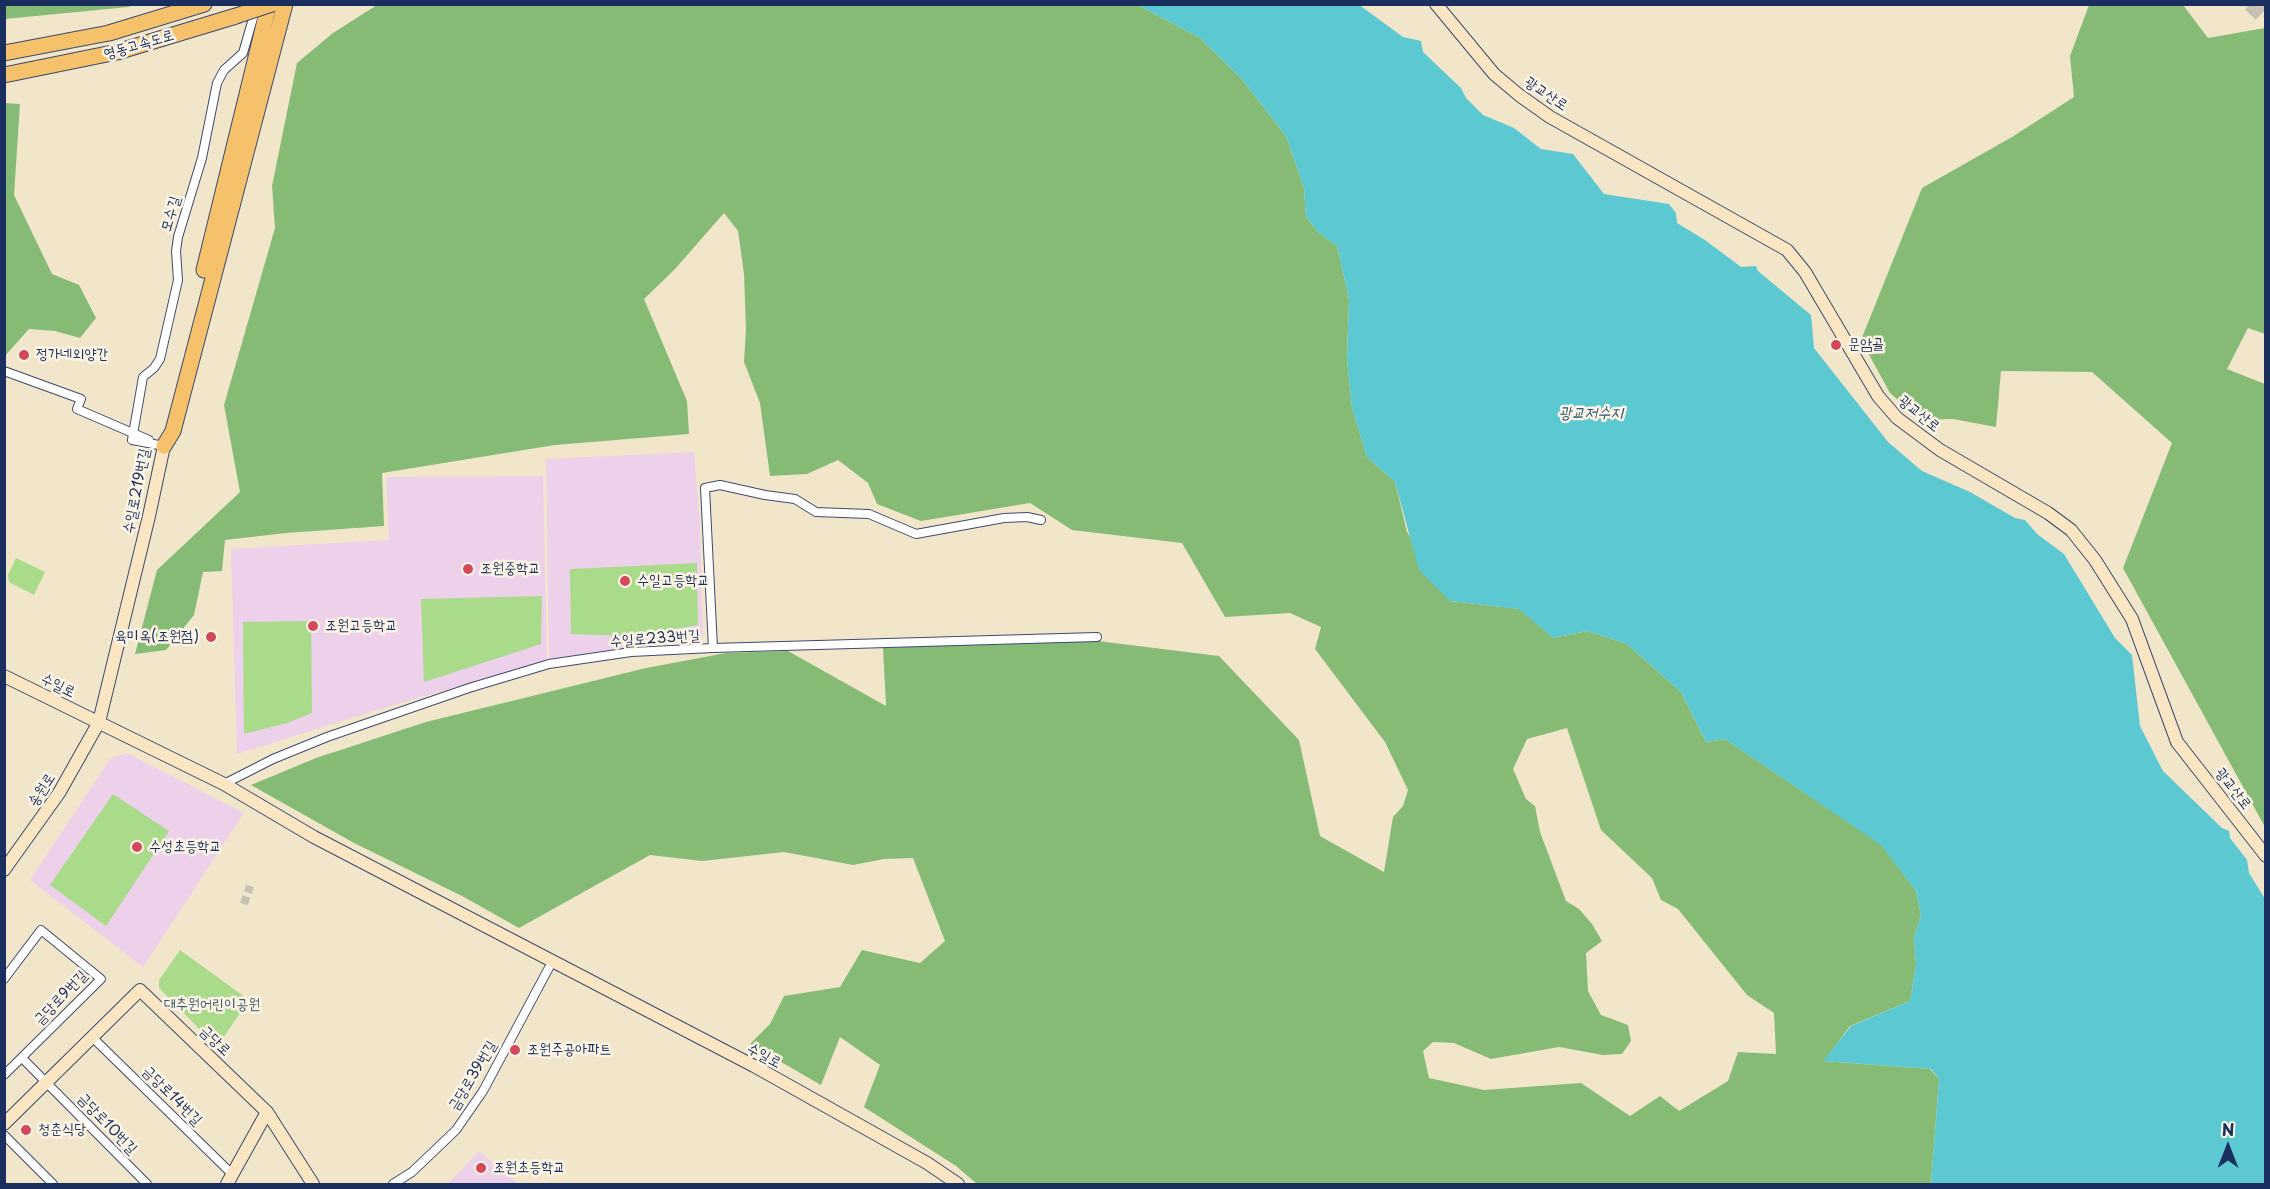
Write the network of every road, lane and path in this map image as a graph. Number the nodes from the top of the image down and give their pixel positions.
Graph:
1 (204, 4) edge
2 (257, 4) edge
3 (271, 4) edge
4 (285, 4) edge
5 (1436, 4) edge
6 (4, 53) edge
7 (4, 75) edge
8 (4, 371) edge
9 (132, 432) junction
10 (164, 446) junction
11 (1041, 520) dead end
12 (1097, 637) dead end
13 (713, 648) junction
14 (4, 676) edge
15 (99, 722) junction
16 (224, 784) junction
17 (2265, 856) edge
18 (4, 870) edge
19 (552, 962) junction
20 (4, 979) edge
21 (93, 1038) junction
22 (22, 1058) junction
23 (4, 1075) edge
24 (47, 1082) junction
25 (267, 1112) junction
26 (4, 1124) edge
27 (4, 1135) edge
28 (229, 1179) edge
29 (310, 1183) edge
30 (53, 1185) edge
31 (147, 1185) edge
32 (393, 1185) edge
33 (958, 1185) edge

1 - 6 highway, 영동고속도로
2 - 9 street, 모수길
3 - 7 highway, 영동고속도로, bridge
3 - 10 highway
4 - 10 highway
5 - 17 street, 광교산로
8 - 9 street, 수일로219번길
9 - 10 street, 수일로219번길
10 - 15 street, 수일로219번길
11 - 13 street, 수일로233번길
12 - 13 street
13 - 16 street, 수일로233번길
14 - 15 street, 수일로
15 - 16 street, 수일로
15 - 18 street, 송원로
16 - 19 street, 수일로
19 - 32 street, 금당로39번길
19 - 33 street, 수일로
20 - 22 street, 금당로9번길
21 - 24 street, 금당로
21 - 25 street, 금당로
21 - 28 street, 금당로14번길
22 - 23 street, 금당로9번길
22 - 24 street
24 - 26 street, 금당로
24 - 31 street, 금당로10번길
25 - 28 street
25 - 29 street, 금당로
27 - 30 street

